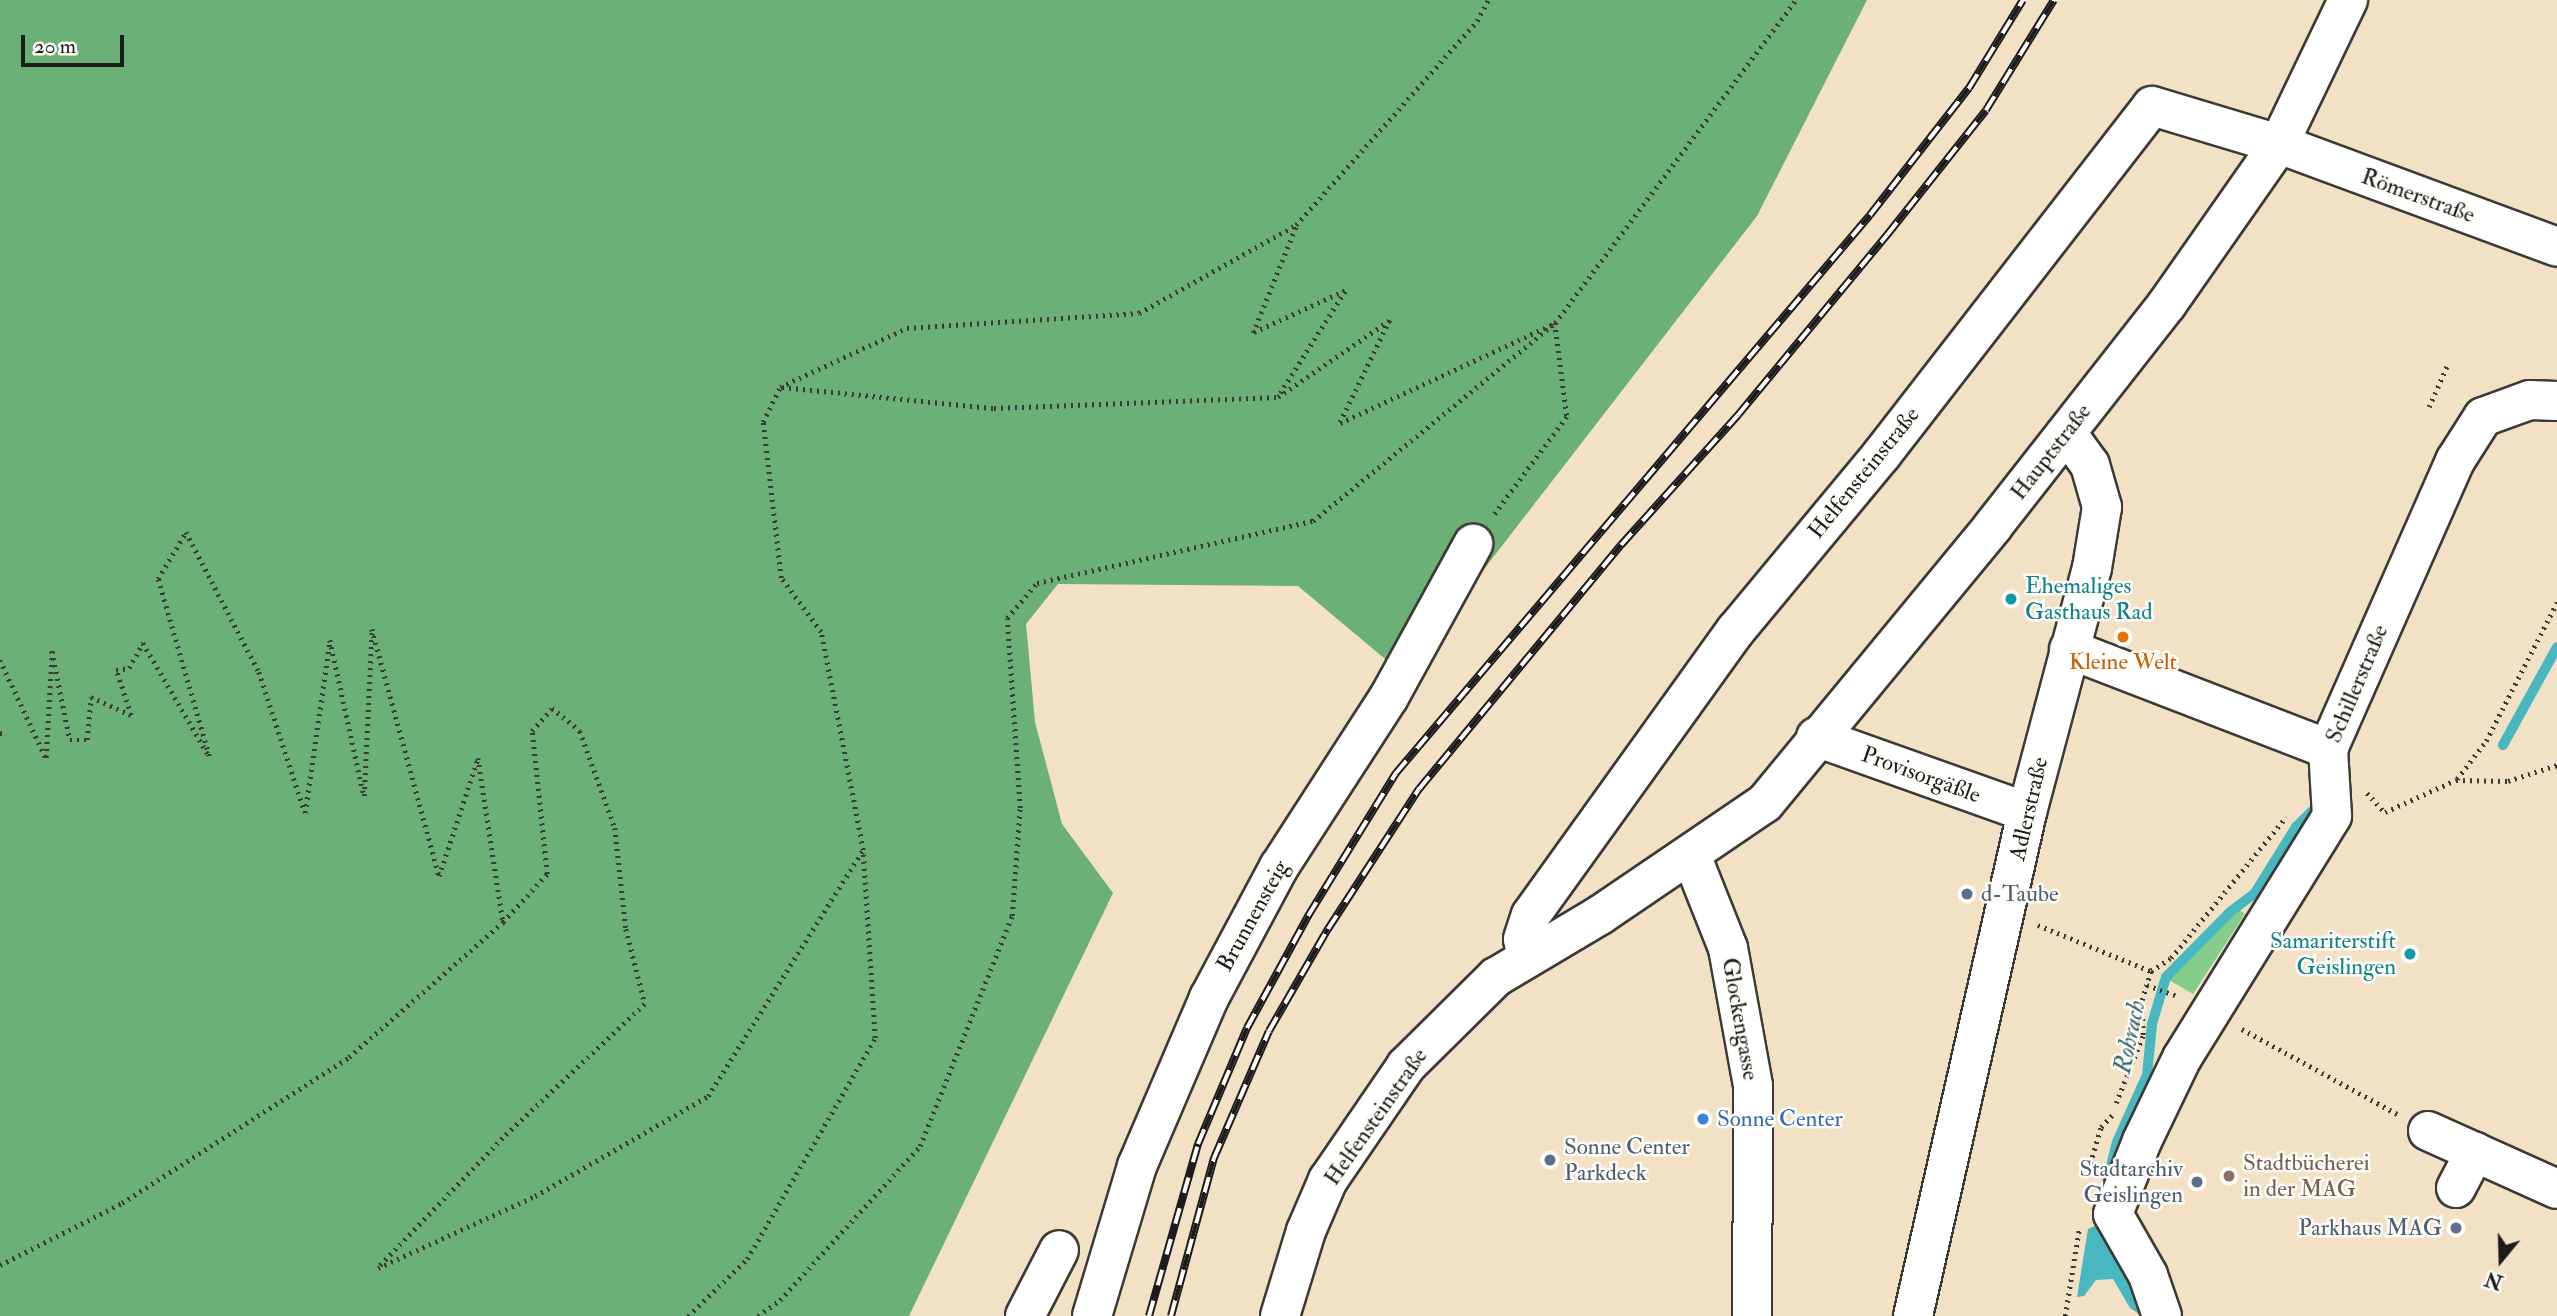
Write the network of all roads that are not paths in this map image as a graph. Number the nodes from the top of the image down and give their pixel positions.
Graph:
1 (2348, 0) edge
2 (2279, 144) junction
3 (2557, 247) edge
4 (2557, 401) edge
5 (2067, 433) junction
6 (1473, 544) road end
7 (2069, 649) junction
8 (1816, 737) junction
9 (2328, 749) junction
10 (2027, 812) junction
11 (1691, 855) junction
12 (1527, 958) junction
13 (2428, 1131) road end
14 (2475, 1152) junction
15 (2456, 1188) dead end
16 (2557, 1189) edge
17 (1059, 1250) dead end
18 (1025, 1316) edge
19 (1092, 1316) edge
20 (1280, 1316) edge
21 (1752, 1316) edge
22 (1913, 1316) edge
23 (2162, 1316) edge

1 - 2 street, Hauptstraße
2 - 3 street, Römerstraße
2 - 5 street, Hauptstraße
2 - 12 street, Helfensteinstraße
4 - 9 street, Schillerstraße
5 - 7 street, Adlerstraße
5 - 8 street, Hauptstraße
6 - 19 street, Brunnensteig
7 - 9 street
7 - 10 street, Adlerstraße
8 - 10 street, Provisorgäßle
8 - 11 street, Hauptstraße
9 - 23 street, Schillerstraße
10 - 22 street, Adlerstraße
11 - 12 street, Helfensteinstraße
11 - 21 street, Glockengasse
12 - 20 street, Helfensteinstraße
13 - 14 street
14 - 15 street
14 - 16 street
17 - 18 street

